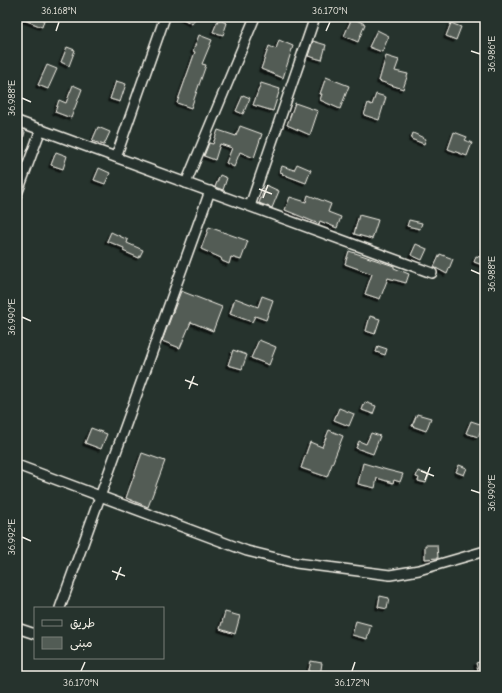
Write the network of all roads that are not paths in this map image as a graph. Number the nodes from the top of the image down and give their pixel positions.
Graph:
1 (165, 17) edge
2 (255, 17) edge
3 (315, 17) edge
4 (17, 121) edge
5 (41, 129) junction
6 (116, 157) junction
7 (186, 183) junction
8 (210, 191) junction
9 (17, 194) edge
10 (250, 206) junction
11 (432, 273) dead end
12 (17, 465) edge
13 (101, 496) junction
14 (483, 551) edge
15 (485, 561) edge
16 (60, 607) edge
17 (17, 628) edge
18 (34, 634) edge

1 - 6 street
2 - 7 street
3 - 10 street
4 - 5 street
5 - 6 street
5 - 9 street
6 - 7 street
7 - 8 street
8 - 10 street
8 - 13 street
10 - 11 street
12 - 13 street
13 - 14 street
13 - 16 street
14 - 15 street
17 - 18 street

